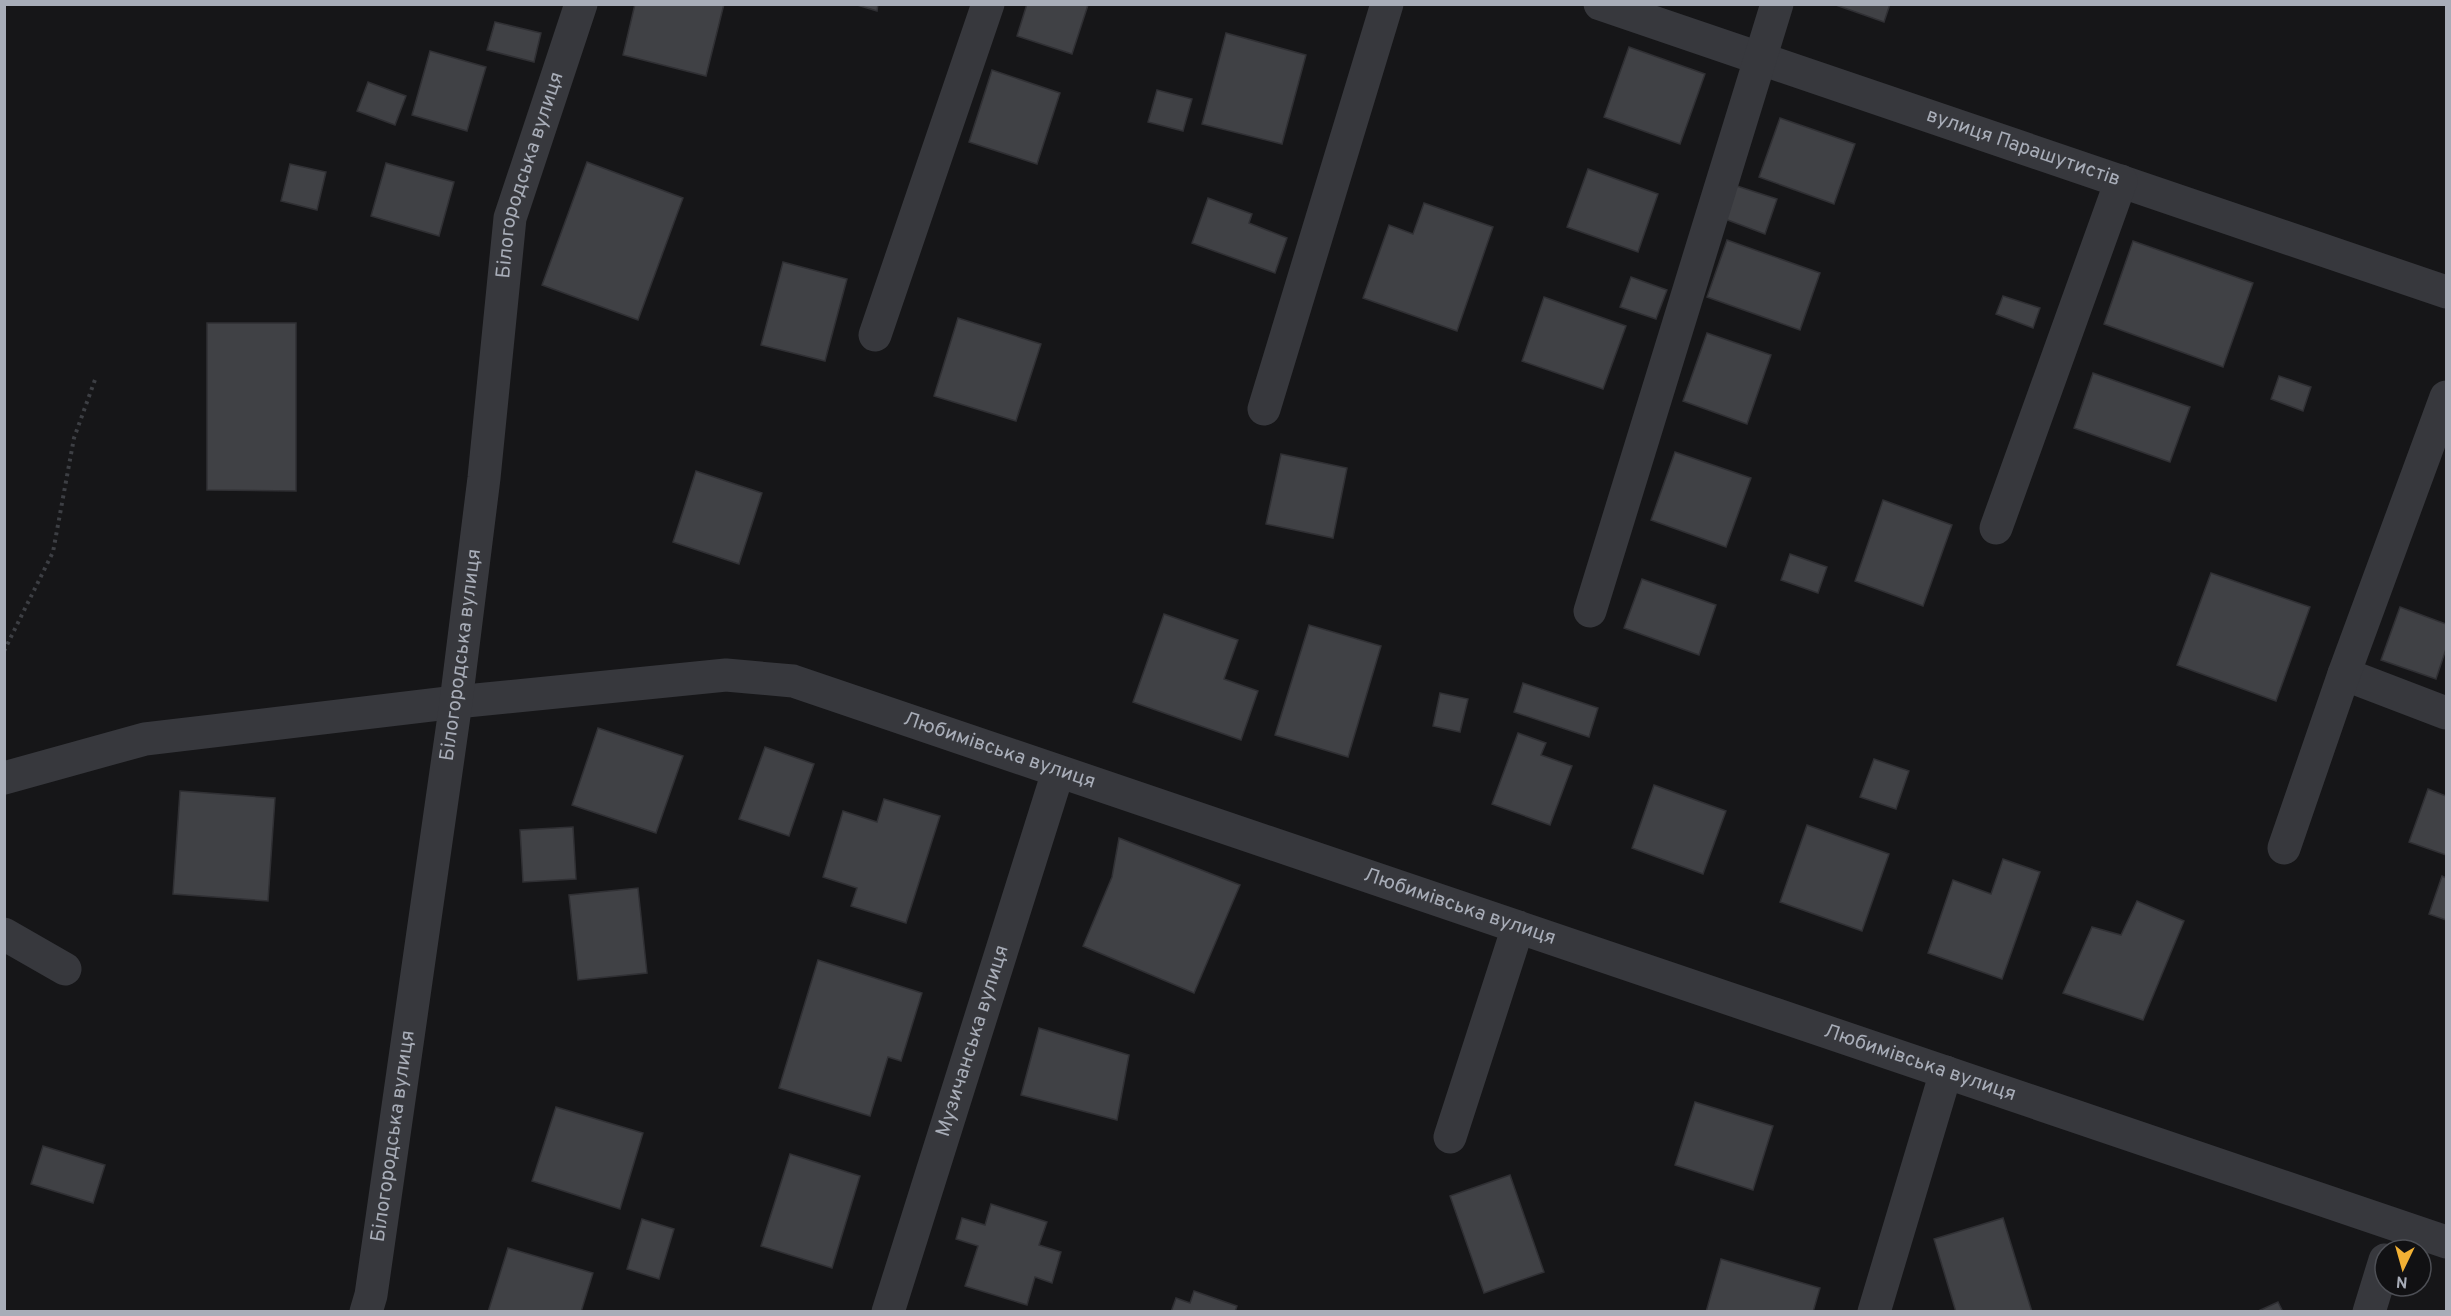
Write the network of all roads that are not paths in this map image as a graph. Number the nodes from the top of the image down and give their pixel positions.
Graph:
1 (581, 4) edge
2 (988, 4) edge
3 (1387, 4) edge
4 (1600, 4) edge
5 (1777, 4) edge
6 (1760, 60) junction
7 (2121, 181) junction
8 (2446, 291) edge
9 (875, 335) dead end
10 (2446, 397) edge
11 (1264, 409) dead end
12 (1996, 528) dead end
13 (1590, 611) dead end
14 (2344, 674) junction
15 (456, 702) junction
16 (2446, 713) edge
17 (1058, 772) junction
18 (4, 778) edge
19 (2284, 848) dead end
20 (1518, 927) junction
21 (4, 934) edge
22 (65, 969) dead end
23 (1946, 1072) junction
24 (1450, 1137) dead end
25 (2392, 1237) edge
26 (2446, 1242) edge
27 (366, 1311) edge
28 (888, 1311) edge
29 (1874, 1311) edge

1 - 15 street, Білогородська вулиця
2 - 9 street
3 - 11 street
4 - 6 street, вулиця Парашутистів
5 - 6 street
6 - 7 street, вулиця Парашутистів
6 - 13 street
7 - 8 street, вулиця Парашутистів
7 - 12 street
10 - 14 street
14 - 16 street
14 - 19 street
15 - 17 street, Любимівська вулиця
15 - 18 street, Любимівська вулиця
15 - 27 street, Білогородська вулиця
17 - 20 street, Любимівська вулиця
17 - 28 street, Музичанська вулиця
20 - 23 street, Любимівська вулиця
20 - 24 street
21 - 22 street
23 - 25 street, Любимівська вулиця
23 - 29 street
25 - 26 street, Любимівська вулиця

